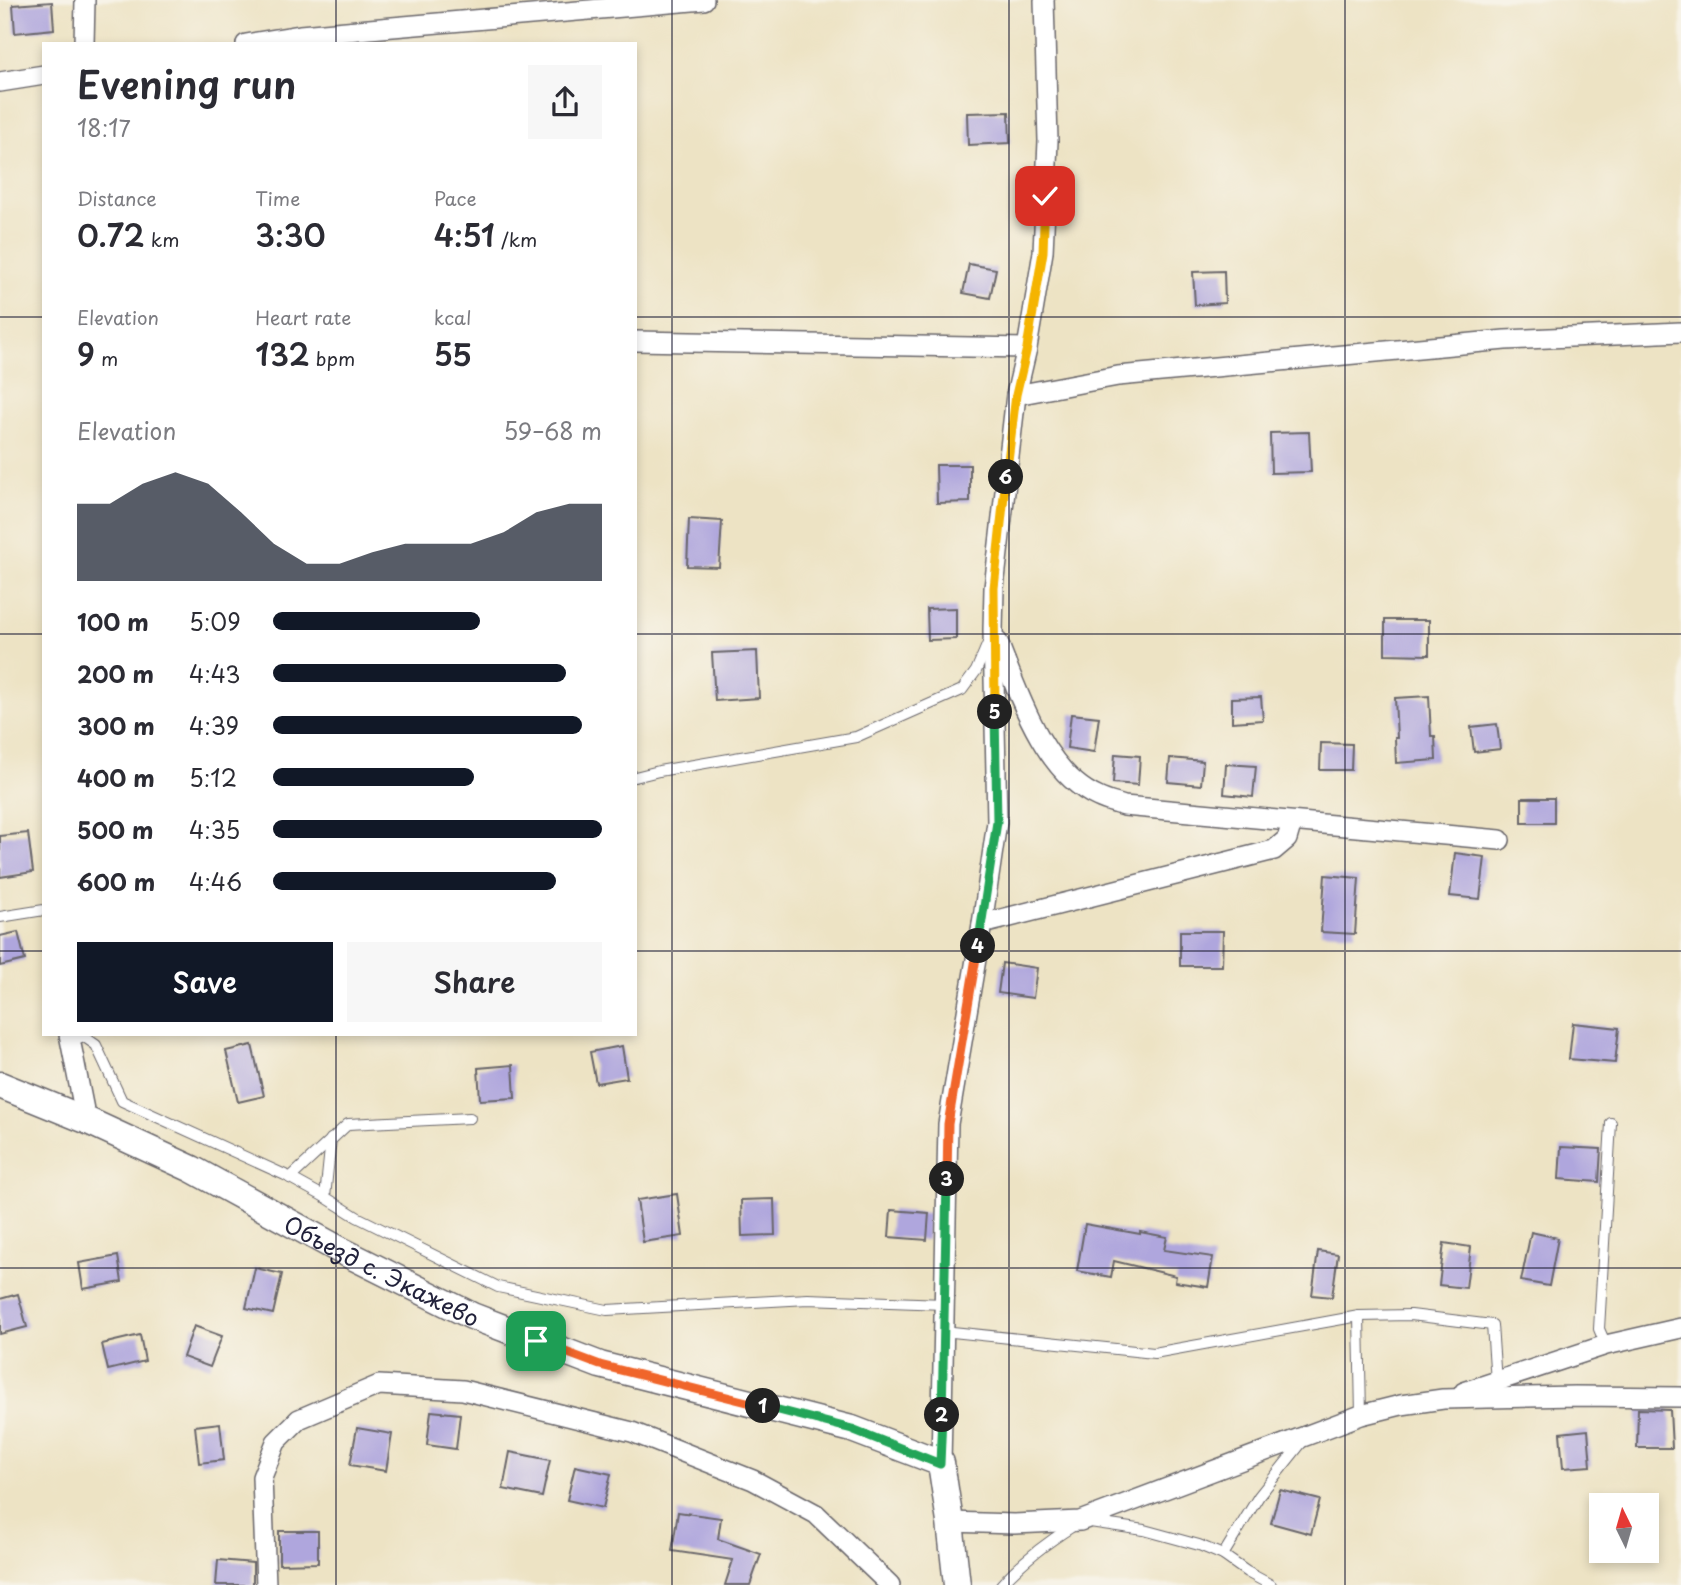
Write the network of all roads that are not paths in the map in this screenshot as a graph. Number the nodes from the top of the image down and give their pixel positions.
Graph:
1 (85, 0) edge
2 (704, 0) edge
3 (1044, 0) edge
4 (84, 42) edge
5 (258, 42) edge
6 (42, 75) edge
7 (0, 82) edge
8 (1681, 332) edge
9 (637, 341) edge
10 (1027, 348) junction
11 (1016, 395) junction
12 (993, 630) junction
13 (637, 776) edge
14 (1292, 822) junction
15 (1500, 840) dead end
16 (42, 910) edge
17 (0, 917) edge
18 (982, 924) junction
19 (70, 1038) edge
20 (0, 1085) edge
21 (470, 1118) dead end
22 (86, 1120) junction
23 (1611, 1124) dead end
24 (331, 1139) junction
25 (290, 1178) junction
26 (325, 1197) junction
27 (944, 1304) junction
28 (1359, 1316) junction
29 (1681, 1328) edge
30 (943, 1331) junction
31 (1606, 1345) junction
32 (1496, 1382) junction
33 (1681, 1397) edge
34 (1443, 1399) junction
35 (1361, 1415) junction
36 (1308, 1435) junction
37 (940, 1464) junction
38 (1080, 1521) junction
39 (950, 1522) junction
40 (1223, 1555) junction
41 (266, 1585) edge
42 (890, 1585) edge
43 (957, 1585) edge
44 (1001, 1585) edge
45 (1271, 1585) edge

1 - 4 street
2 - 5 street
3 - 10 street
6 - 7 street
8 - 11 street
9 - 10 street
10 - 11 street
11 - 12 street
12 - 13 lane
12 - 14 street
12 - 18 street
14 - 15 street
14 - 18 street
16 - 17 lane
18 - 27 street
19 - 22 street
19 - 25 lane
20 - 22 main road, Объезд с. Экажево
21 - 24 lane
22 - 37 main road, Объезд с. Экажево
23 - 31 lane
24 - 25 lane
24 - 26 lane
25 - 26 lane
26 - 27 lane
27 - 30 street
28 - 30 lane
28 - 32 lane
28 - 35 lane
29 - 31 street
30 - 37 street
31 - 32 street
32 - 34 street
33 - 34 street
34 - 35 street
35 - 36 street
36 - 38 street
36 - 40 lane
37 - 39 main road
38 - 39 street
38 - 40 lane
38 - 44 lane
39 - 43 main road
40 - 45 lane
41 - 42 street

